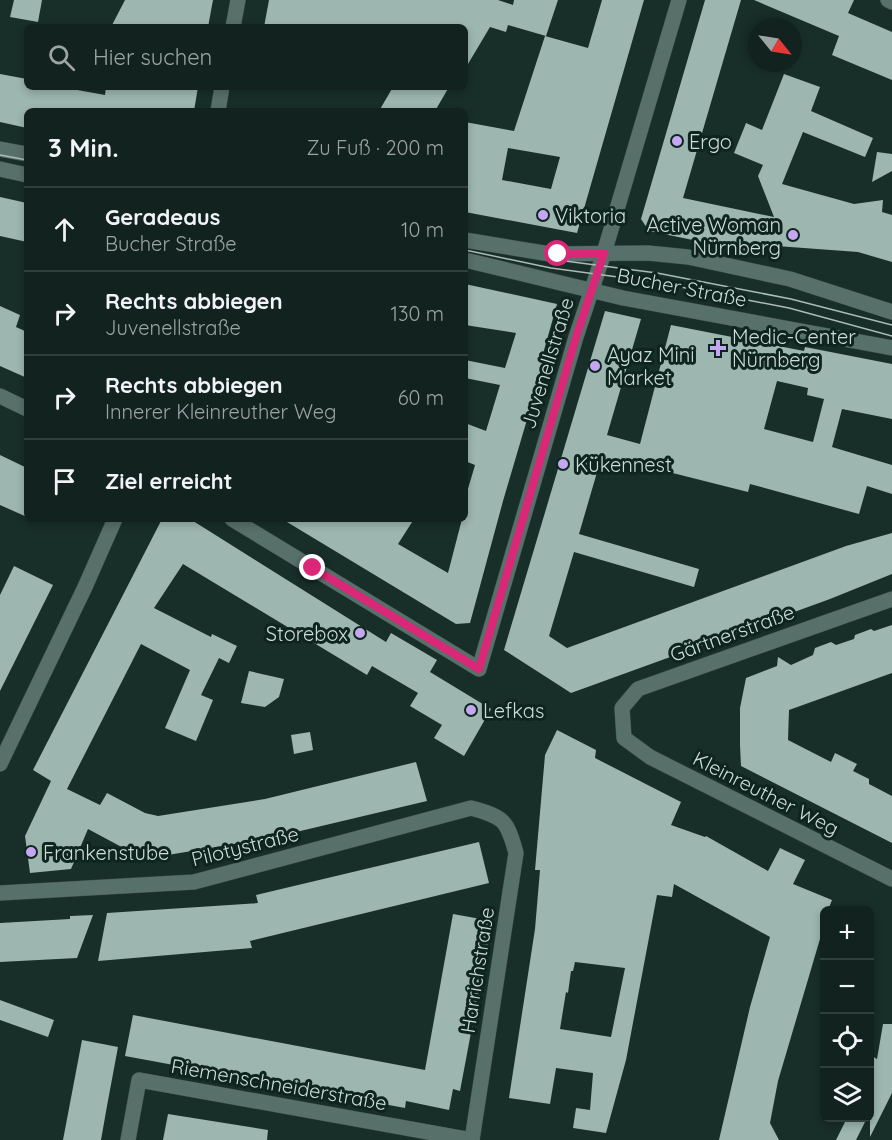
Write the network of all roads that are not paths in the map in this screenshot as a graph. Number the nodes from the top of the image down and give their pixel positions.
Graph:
1 (238, 0) edge
2 (679, 0) edge
3 (234, 24) edge
4 (222, 90) edge
5 (218, 108) edge
6 (0, 149) edge
7 (24, 153) edge
8 (0, 169) edge
9 (24, 174) edge
10 (468, 240) edge
11 (604, 253) junction
12 (468, 261) edge
13 (591, 291) junction
14 (892, 312) edge
15 (892, 348) edge
16 (0, 396) edge
17 (24, 408) edge
18 (114, 522) edge
19 (237, 522) edge
20 (892, 599) edge
21 (624, 738) joint
22 (0, 764) edge
23 (494, 814) joint
24 (892, 879) edge
25 (0, 894) edge
26 (128, 1140) edge
27 (472, 1140) edge

1 - 3 street
2 - 11 street, Juvenellstraße
4 - 5 street
6 - 7 street
8 - 9 street
10 - 11 street, Bucher Straße
11 - 13 street, Juvenellstraße
11 - 14 street, Bucher Straße
12 - 13 street, Bucher Straße
13 - 15 street, Bucher Straße
13 - 19 street, Juvenellstraße
16 - 17 street
18 - 22 street
20 - 21 street, Gärtnerstraße
21 - 24 street, Kleinreuther Weg
23 - 25 street, Pilotystraße
23 - 27 street, Harrichstraße
26 - 27 street, Riemenschneiderstraße

